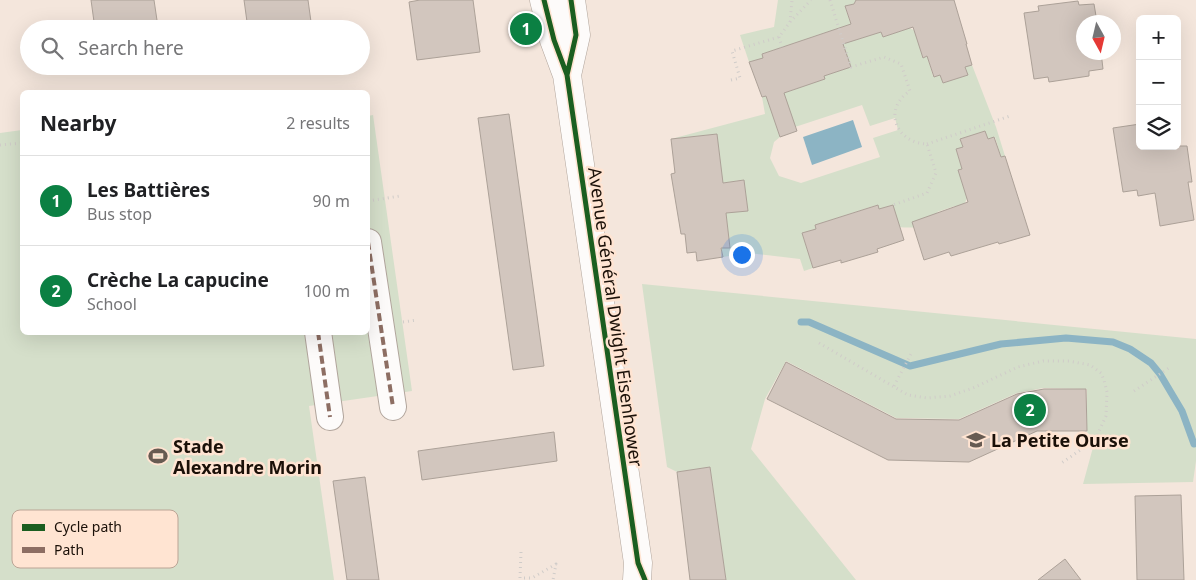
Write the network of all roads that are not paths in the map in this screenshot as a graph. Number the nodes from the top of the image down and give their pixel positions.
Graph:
1 (544, 0) edge
2 (572, 3) edge
3 (567, 75) junction
4 (370, 272) edge
5 (372, 302) edge
6 (318, 335) edge
7 (393, 407) dead end
8 (330, 417) dead end
9 (640, 574) edge

1 - 3 main road, Avenue Général Dwight Eisenhower
2 - 3 main road, Avenue Général Dwight Eisenhower
3 - 9 main road, Avenue Général Dwight Eisenhower
4 - 5 street
5 - 7 street
6 - 8 street

